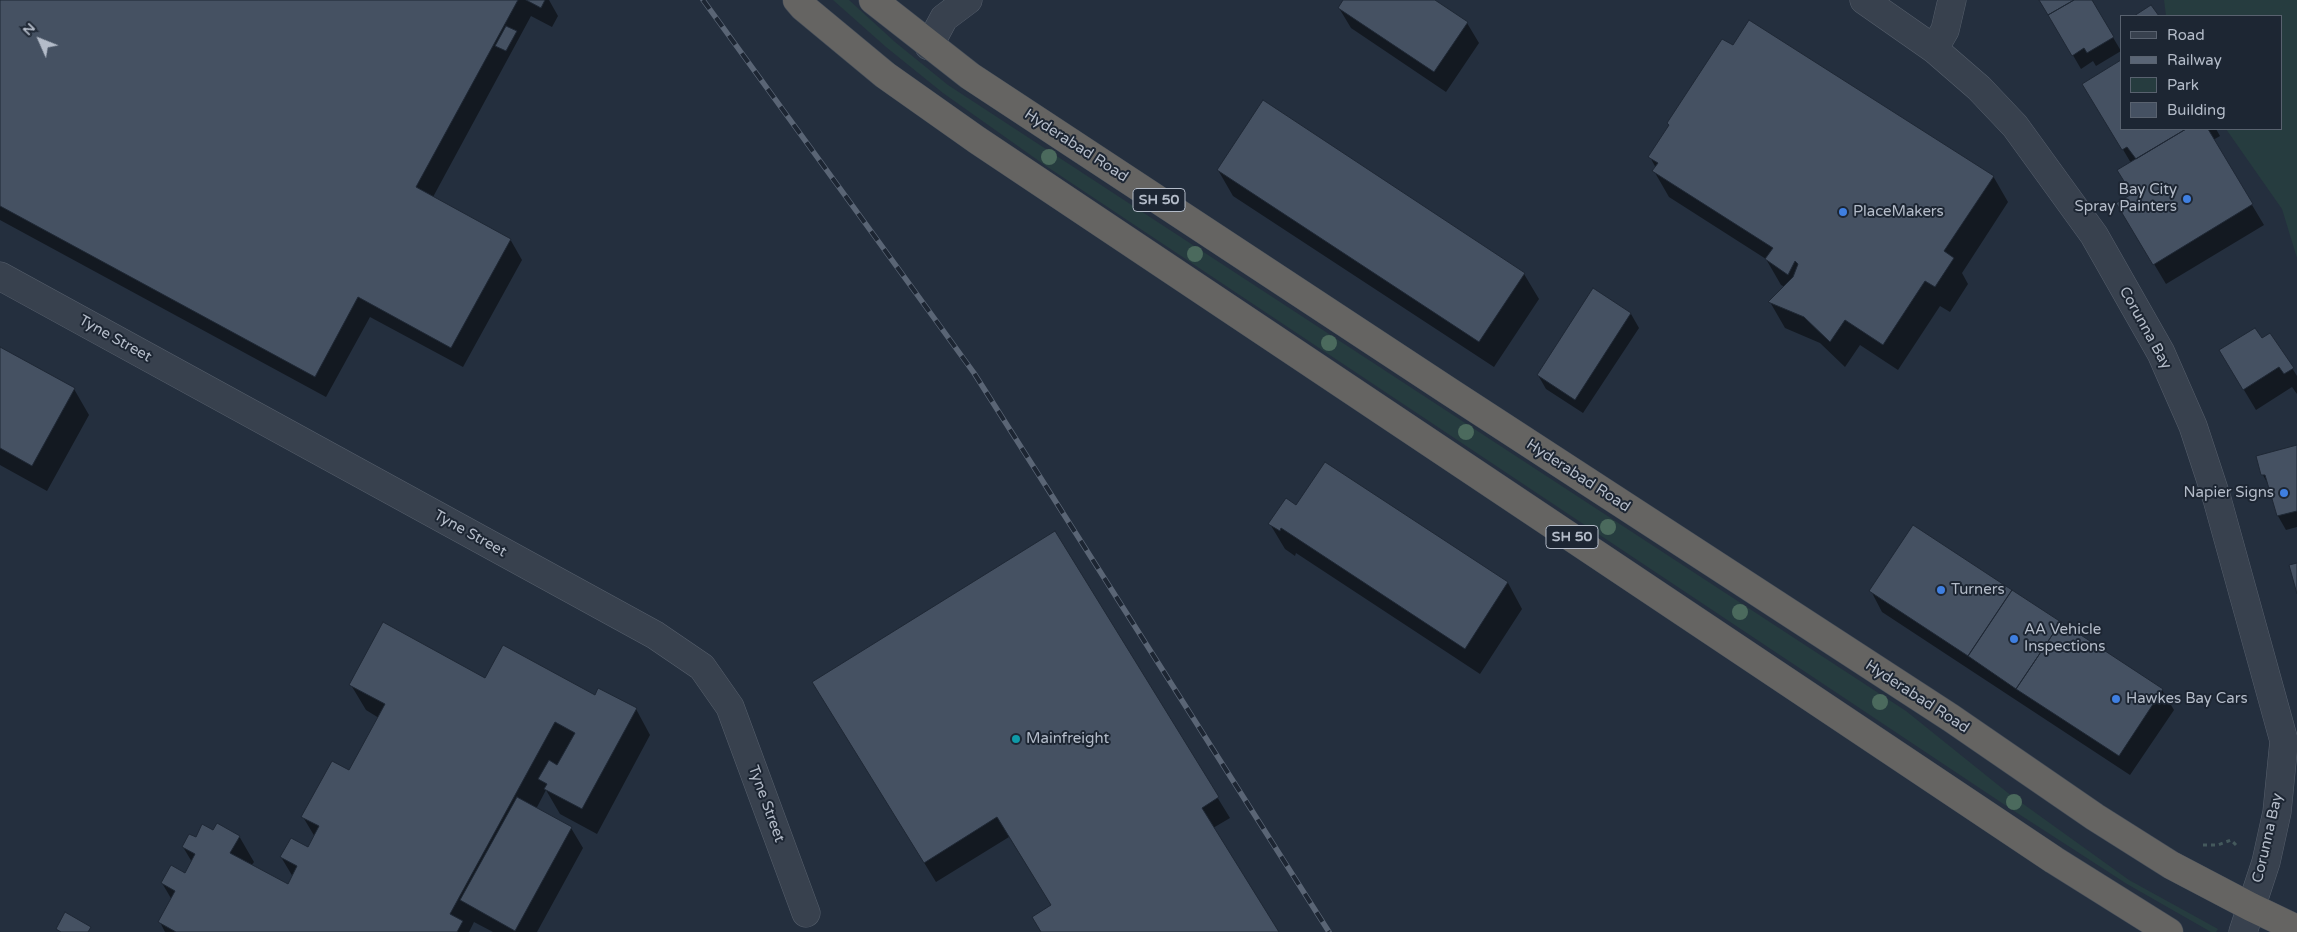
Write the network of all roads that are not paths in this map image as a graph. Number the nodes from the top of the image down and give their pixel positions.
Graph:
1 (797, 0) edge
2 (874, 0) edge
3 (968, 0) edge
4 (1864, 0) edge
5 (1952, 0) edge
6 (929, 46) junction
7 (1934, 49) junction
8 (0, 276) edge
9 (2284, 741) junction
10 (2297, 777) edge
11 (806, 913) dead end
12 (2247, 920) edge
13 (2297, 929) edge
14 (2169, 932) edge

1 - 14 highway, SH 50
2 - 6 highway, Hyderabad Road / SH 50
3 - 6 street
4 - 7 street, Corunna Bay
5 - 7 street
6 - 12 highway, Hyderabad Road / SH 50
7 - 9 street, Corunna Bay
8 - 11 street, Tyne Street
9 - 10 street, Corunna Bay
9 - 12 street, Corunna Bay
12 - 13 highway, Hyderabad Road / SH 50

